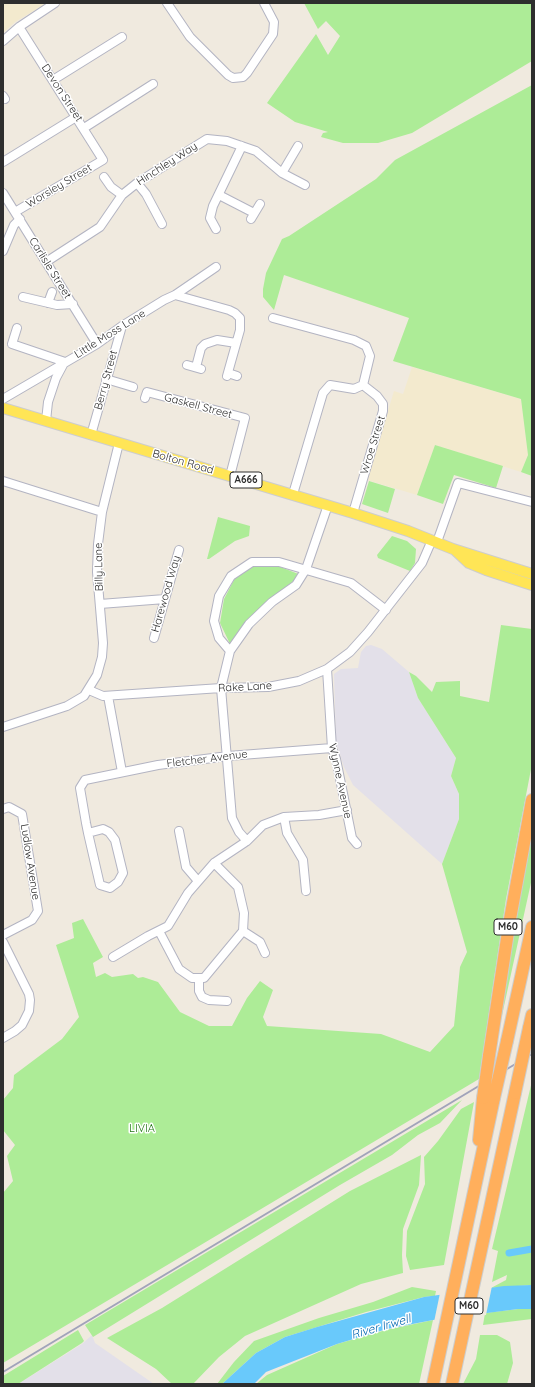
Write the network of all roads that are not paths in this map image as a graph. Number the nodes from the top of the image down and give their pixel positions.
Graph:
1 (55, 3) edge
2 (264, 3) edge
3 (170, 4) edge
4 (19, 27) junction
5 (122, 37) dead end
6 (3, 41) edge
7 (53, 80) junction
8 (153, 84) dead end
9 (76, 117) junction
10 (84, 128) junction
11 (242, 146) junction
12 (298, 146) dead end
13 (103, 160) joint
14 (3, 162) edge
15 (282, 172) junction
16 (104, 177) dead end
17 (137, 183) junction
18 (304, 185) dead end
19 (3, 193) edge
20 (219, 194) junction
21 (122, 195) junction
22 (260, 204) dead end
23 (17, 216) junction
24 (162, 224) dead end
25 (216, 229) dead end
26 (5, 240) edge
27 (3, 251) edge
28 (46, 262) junction
29 (216, 267) dead end
30 (52, 292) dead end
31 (175, 295) junction
32 (23, 297) dead end
33 (48, 304) junction
34 (73, 304) junction
35 (273, 318) dead end
36 (122, 326) junction
37 (17, 328) dead end
38 (236, 343) junction
39 (97, 344) junction
40 (65, 362) junction
41 (187, 365) dead end
42 (237, 376) dead end
43 (106, 379) junction
44 (363, 385) junction
45 (133, 387) dead end
46 (145, 398) dead end
47 (3, 399) edge
48 (3, 408) edge
49 (46, 421) junction
50 (91, 435) junction
51 (119, 444) junction
52 (230, 476) junction
53 (3, 482) edge
54 (293, 494) junction
55 (532, 502) edge
56 (328, 505) junction
57 (102, 512) junction
58 (353, 512) junction
59 (434, 541) junction
60 (453, 549) junction
61 (178, 550) dead end
62 (306, 570) junction
63 (532, 574) edge
64 (532, 585) edge
65 (165, 598) junction
66 (100, 604) junction
67 (386, 610) junction
68 (154, 638) dead end
69 (230, 652) junction
70 (327, 669) junction
71 (221, 688) junction
72 (89, 690) junction
73 (108, 696) junction
74 (4, 724) edge
75 (332, 748) junction
76 (228, 756) junction
77 (122, 772) junction
78 (532, 800) edge
79 (3, 809) edge
80 (347, 810) junction
81 (284, 817) junction
82 (179, 831) dead end
83 (88, 833) junction
84 (247, 841) junction
85 (357, 844) dead end
86 (214, 863) junction
87 (198, 881) junction
88 (306, 891) dead end
89 (532, 927) edge
90 (159, 931) junction
91 (244, 931) junction
92 (3, 935) edge
93 (3, 942) edge
94 (265, 953) dead end
95 (113, 957) dead end
96 (198, 978) junction
97 (227, 1001) dead end
98 (532, 1014) edge
99 (3, 1038) edge
100 (532, 1050) edge
101 (515, 1093) junction
102 (488, 1098) junction
103 (433, 1384) edge
104 (452, 1384) edge

1 - 4 street
2 - 3 street
4 - 6 street
4 - 7 street, Devon Street
5 - 7 street
7 - 9 street, Devon Street
8 - 10 street
9 - 10 street, Devon Street
9 - 14 street
10 - 13 street, Devon Street
11 - 15 street, Hinchley Way
11 - 17 street, Hinchley Way
11 - 20 street
12 - 15 street
13 - 23 street, Worsley Street
15 - 18 street, Hinchley Way
16 - 21 street
17 - 21 street, Hinchley Way
17 - 24 street
19 - 23 street, Carlisle Street
20 - 22 street
20 - 25 street
21 - 28 street, Hinchley Way
23 - 26 street, Worsley Street
23 - 28 street, Carlisle Street
26 - 27 street, Worsley Street
28 - 34 street, Carlisle Street
29 - 31 street, Little Moss Lane
30 - 33 street
31 - 36 street, Little Moss Lane
31 - 38 street
32 - 33 street
33 - 34 street
34 - 39 street, Carlisle Street
35 - 44 street
36 - 39 street, Little Moss Lane
36 - 43 street, Berry Street
37 - 40 street
38 - 41 street
38 - 42 street
39 - 40 street, Little Moss Lane
40 - 47 street, Little Moss Lane
40 - 49 street
43 - 45 street
43 - 50 street, Berry Street
44 - 54 street
44 - 58 street, Wroe Street
46 - 52 street, Gaskell Street
48 - 49 main road, Bolton Road / A666
49 - 50 main road, Bolton Road / A666
50 - 51 main road, Bolton Road / A666
51 - 52 main road, Bolton Road / A666
51 - 57 street, Billy Lane
52 - 54 main road, Bolton Road / A666
53 - 57 street
54 - 56 main road, Bolton Road / A666
55 - 59 street, Rake Lane
56 - 58 main road, Bolton Road / A666
56 - 62 street
57 - 66 street, Billy Lane
58 - 59 main road, Bolton Road / A666
59 - 60 main road, Bolton Road / A666
59 - 67 street, Rake Lane
60 - 63 main road, Bolton Road / A666
60 - 64 main road, Bolton Road / A666
61 - 65 street, Harewood Way
62 - 67 street
62 - 69 street
62 - 69 street
65 - 66 street
65 - 68 street, Harewood Way
66 - 72 street, Billy Lane
67 - 70 street, Rake Lane
69 - 71 street
70 - 71 street, Rake Lane
70 - 75 street, Wynne Avenue
71 - 73 street, Rake Lane
71 - 76 street
72 - 73 street, Rake Lane
72 - 74 street
73 - 77 street
75 - 76 street, Fletcher Avenue
75 - 80 street, Wynne Avenue
76 - 77 street, Fletcher Avenue
76 - 84 street
77 - 83 street, Fletcher Avenue
78 - 102 highway, M60, bridge
79 - 92 street, Ludlow Avenue
80 - 81 street
80 - 85 street, Wynne Avenue
81 - 84 street
81 - 88 street
82 - 87 street
83 - 83 street
84 - 86 street
86 - 87 street
86 - 91 street
87 - 90 street
89 - 102 highway, M60, bridge
90 - 95 street
90 - 96 street
91 - 94 street
91 - 96 street
93 - 99 street
96 - 97 street
98 - 101 highway, M60, bridge
100 - 101 highway, M60, bridge
101 - 104 highway, M60
102 - 103 highway, M60

